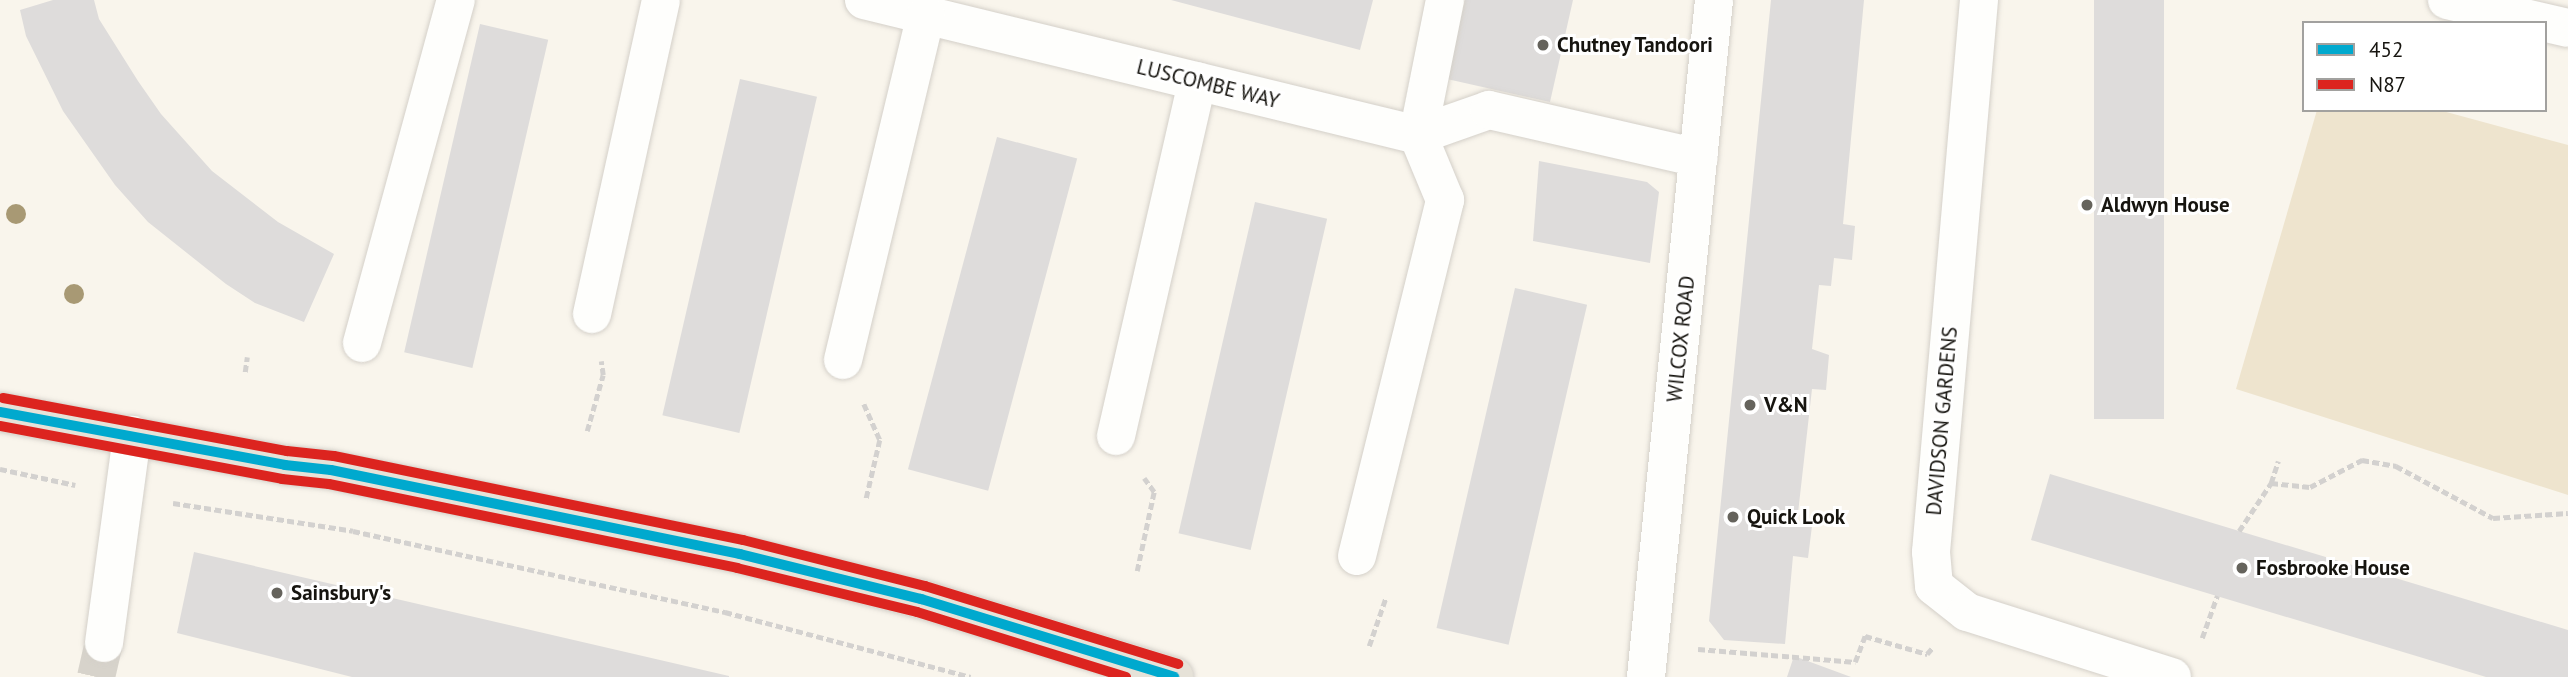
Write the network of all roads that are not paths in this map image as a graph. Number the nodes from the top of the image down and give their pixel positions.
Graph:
1 (456, 0) edge
2 (661, 0) edge
3 (863, 0) edge
4 (1445, 0) edge
5 (1714, 0) edge
6 (1979, 0) edge
7 (2447, 0) edge
8 (926, 15) junction
9 (2538, 21) edge
10 (2547, 23) edge
11 (2568, 28) edge
12 (1197, 81) junction
13 (1418, 135) junction
14 (1699, 158) junction
15 (592, 314) road end
16 (362, 342) dead end
17 (843, 360) road end
18 (0, 412) edge
19 (132, 435) junction
20 (1116, 436) road end
21 (1357, 556) dead end
22 (104, 642) tunnel mouth
23 (1648, 661) edge
24 (1174, 677) edge
25 (2172, 677) edge

1 - 16 street
2 - 15 street
3 - 8 street, LUSCOMBE WAY
4 - 13 street
5 - 14 street, WILCOX ROAD
6 - 25 street, DAVIDSON GARDENS
7 - 9 street
8 - 12 street, LUSCOMBE WAY
8 - 17 street
10 - 11 street
12 - 13 street, LUSCOMBE WAY
12 - 20 street
13 - 14 street
13 - 21 street
14 - 23 street, WILCOX ROAD
18 - 19 main road
19 - 22 street
19 - 24 main road

